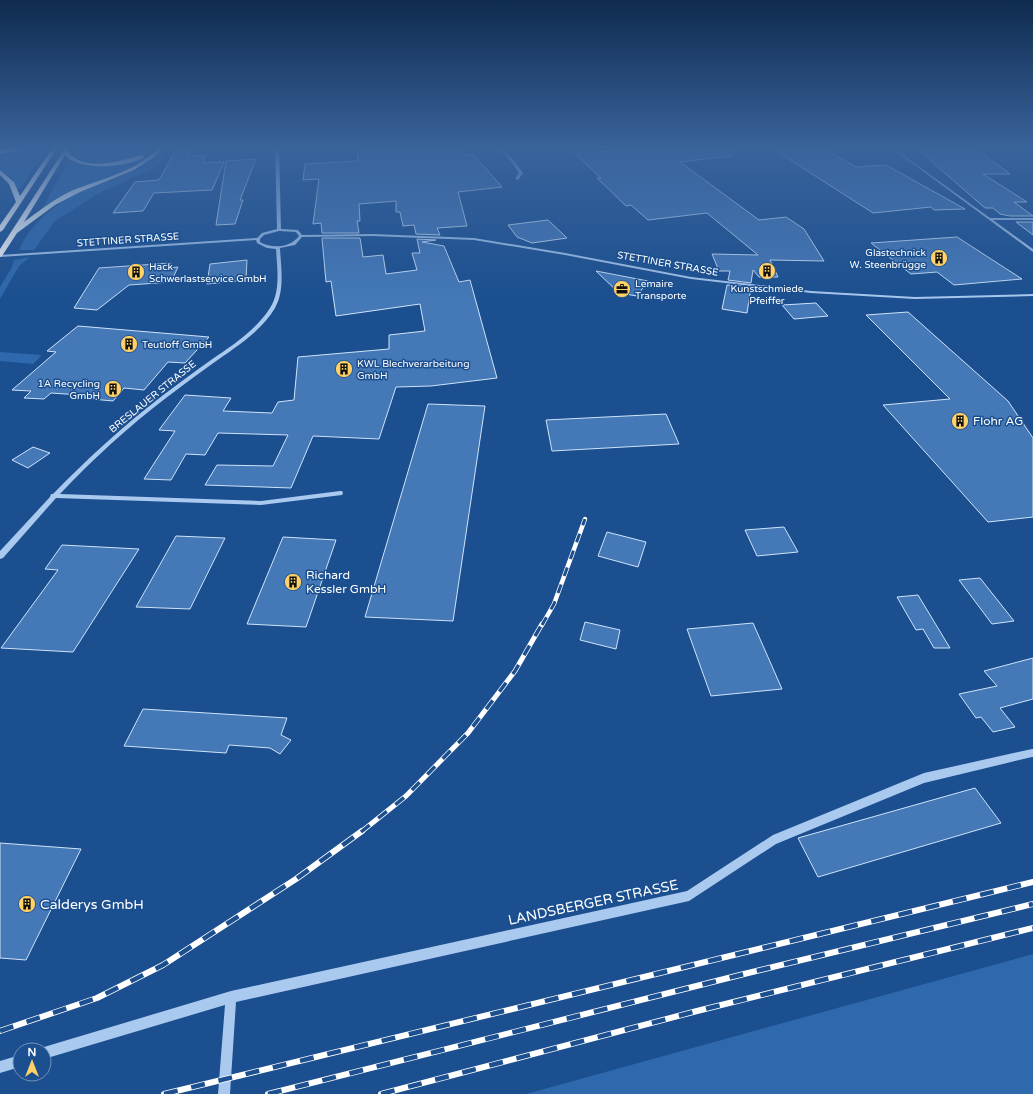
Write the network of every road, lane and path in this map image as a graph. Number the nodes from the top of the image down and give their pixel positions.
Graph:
1 (18, 198) edge
2 (22, 198) edge
3 (35, 198) edge
4 (64, 198) edge
5 (278, 198) edge
6 (961, 198) edge
7 (19, 202) junction
8 (989, 218) junction
9 (1033, 219) edge
10 (0, 230) edge
11 (279, 230) junction
12 (14, 232) junction
13 (301, 236) junction
14 (258, 239) junction
15 (278, 247) junction
16 (1033, 251) edge
17 (1, 254) edge
18 (1033, 295) edge
19 (340, 493) dead end
20 (53, 496) junction
21 (0, 556) edge
22 (1032, 753) dead end
23 (231, 997) junction
24 (52, 1051) edge
25 (12, 1063) edge
26 (0, 1067) edge
27 (224, 1094) edge

1 - 7 highway
2 - 7 highway
3 - 12 highway
4 - 12 highway
5 - 11 street
6 - 8 street
7 - 10 highway
8 - 9 street
8 - 16 street
11 - 13 street
11 - 14 street
12 - 17 highway
13 - 15 street
13 - 18 street, STETTINER STRASSE
14 - 15 street
14 - 17 street, STETTINER STRASSE
15 - 20 street, BRESLAUER STRASSE
19 - 20 street
20 - 21 street, BRESLAUER STRASSE
22 - 23 street, LANDSBERGER STRASSE
23 - 24 street, LANDSBERGER STRASSE
23 - 27 street
25 - 26 street

